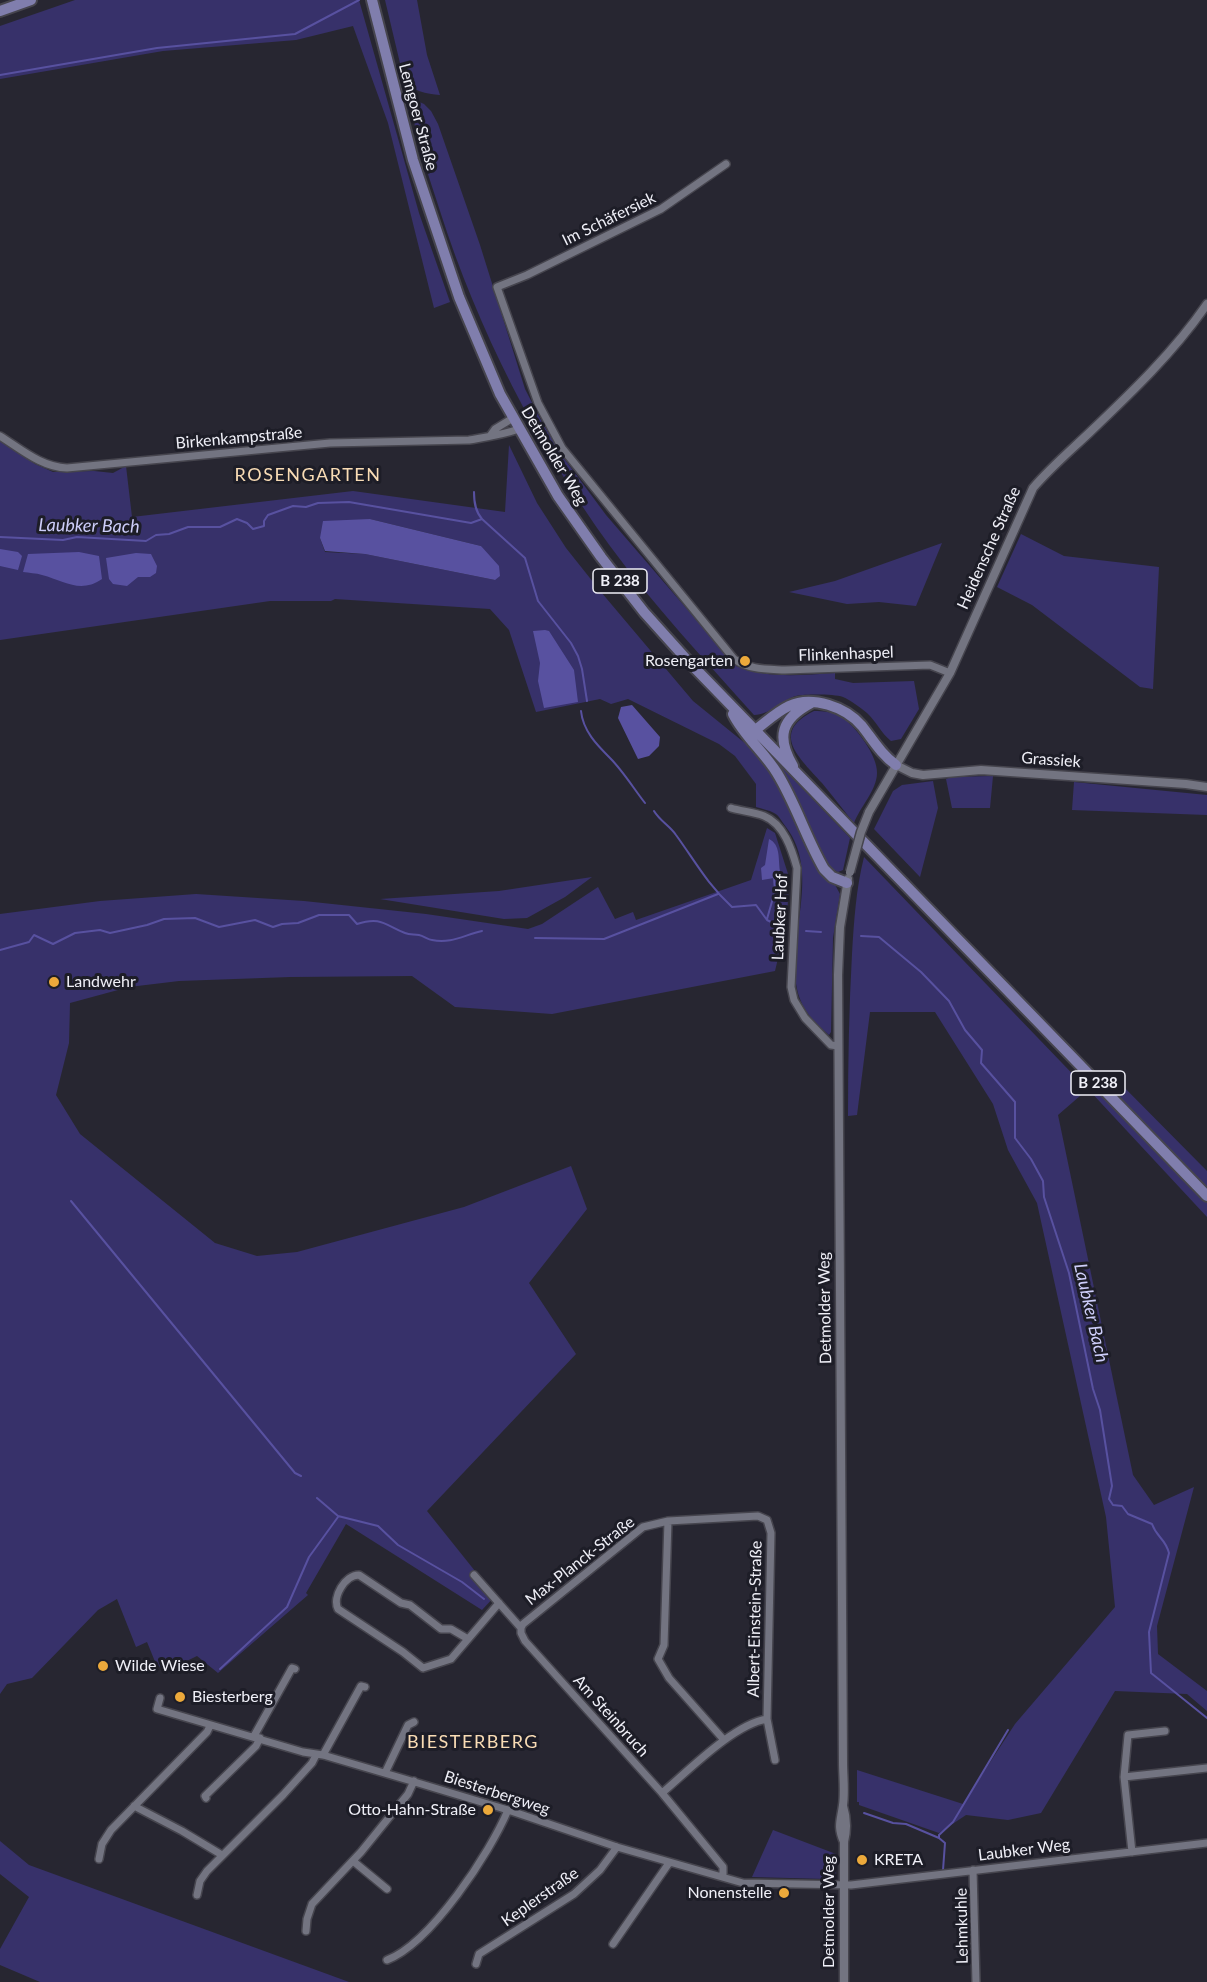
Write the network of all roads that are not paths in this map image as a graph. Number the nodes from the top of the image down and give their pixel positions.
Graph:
1 (31, 0) edge
2 (372, 0) edge
3 (0, 11) edge
4 (726, 164) dead end
5 (439, 241) joint
6 (497, 287) joint
7 (1207, 304) edge
8 (513, 418) junction
9 (519, 429) junction
10 (0, 436) edge
11 (490, 436) junction
12 (743, 665) joint
13 (950, 673) junction
14 (725, 701) junction
15 (811, 703) junction
16 (754, 731) junction
17 (896, 765) junction
18 (798, 776) junction
19 (1207, 788) edge
20 (731, 808) dead end
21 (869, 812) joint
22 (848, 878) junction
23 (838, 1046) junction
24 (1207, 1196) edge
25 (767, 1520) joint
26 (668, 1521) junction
27 (474, 1575) dead end
28 (499, 1603) junction
29 (521, 1628) junction
30 (468, 1639) junction
31 (295, 1669) dead end
32 (364, 1687) dead end
33 (160, 1698) dead end
34 (767, 1719) junction
35 (414, 1722) dead end
36 (210, 1726) junction
37 (1165, 1731) dead end
38 (257, 1737) junction
39 (724, 1740) junction
40 (320, 1755) junction
41 (775, 1760) dead end
42 (1207, 1768) edge
43 (385, 1773) junction
44 (1124, 1777) junction
45 (414, 1781) junction
46 (662, 1793) junction
47 (206, 1798) dead end
48 (134, 1806) junction
49 (508, 1810) junction
50 (1207, 1843) edge
51 (616, 1847) junction
52 (1132, 1851) junction
53 (222, 1855) junction
54 (99, 1859) dead end
55 (353, 1861) junction
56 (669, 1863) junction
57 (973, 1870) junction
58 (723, 1877) junction
59 (844, 1885) junction
60 (387, 1889) dead end
61 (197, 1895) dead end
62 (306, 1931) dead end
63 (613, 1944) dead end
64 (387, 1960) dead end
65 (476, 1964) dead end
66 (844, 1982) edge
67 (976, 1982) edge

1 - 3 main road
2 - 5 main road, Lemgoer Straße / B 238
4 - 6 street, Im Schäfersiek
5 - 8 main road, Detmolder Weg / B 238
6 - 12 street, Detmolder Weg
7 - 13 street, Heidensche Straße
8 - 9 main road, Detmolder Weg / B 238
8 - 11 street, Birkenkampstraße
9 - 11 street, Birkenkampstraße
9 - 14 main road, Detmolder Weg / B 238
10 - 11 street, Birkenkampstraße
12 - 13 street, Flinkenhaspel
13 - 17 street, Heidensche Straße
14 - 16 main road, B 238
14 - 22 main road, B 238
15 - 16 main road
15 - 17 main road
15 - 18 main road
16 - 18 main road, B 238
17 - 19 street, Grassiek
17 - 21 street, Heidensche Straße
18 - 24 main road, B 238
20 - 23 street, Laubker Hof
21 - 22 street, Detmolder Weg, bridge
22 - 23 street, Detmolder Weg
23 - 59 street, Detmolder Weg
25 - 26 street, Max-Planck-Straße
25 - 34 street, Albert-Einstein-Straße
26 - 29 street, Max-Planck-Straße
26 - 39 street
27 - 28 street, Am Steinbruch
28 - 29 street, Am Steinbruch
28 - 30 street
29 - 46 street, Am Steinbruch
30 - 30 street
31 - 38 street
32 - 40 street
33 - 36 street, Biesterbergweg
34 - 39 street, Albert-Einstein-Straße
34 - 41 street, Albert-Einstein-Straße
35 - 43 street
36 - 38 street, Biesterbergweg
36 - 48 street
37 - 44 street
38 - 40 street, Biesterbergweg
38 - 47 street
39 - 46 street, Albert-Einstein-Straße
40 - 43 street, Biesterbergweg
40 - 53 street
42 - 44 street
43 - 45 street, Biesterbergweg
44 - 52 street
45 - 49 street, Biesterbergweg
45 - 55 street
46 - 58 street, Am Steinbruch
48 - 53 street
48 - 54 street
49 - 51 street, Biesterbergweg
49 - 64 street
50 - 52 street, Laubker Weg
51 - 56 street, Biesterbergweg
51 - 65 street, Keplerstraße
52 - 57 street, Laubker Weg
53 - 61 street
55 - 60 street
55 - 62 street
56 - 58 street, Biesterbergweg
56 - 63 street
57 - 59 street, Laubker Weg
57 - 67 street, Lehmkuhle
58 - 59 street, Biesterbergweg
59 - 66 street, Detmolder Weg

